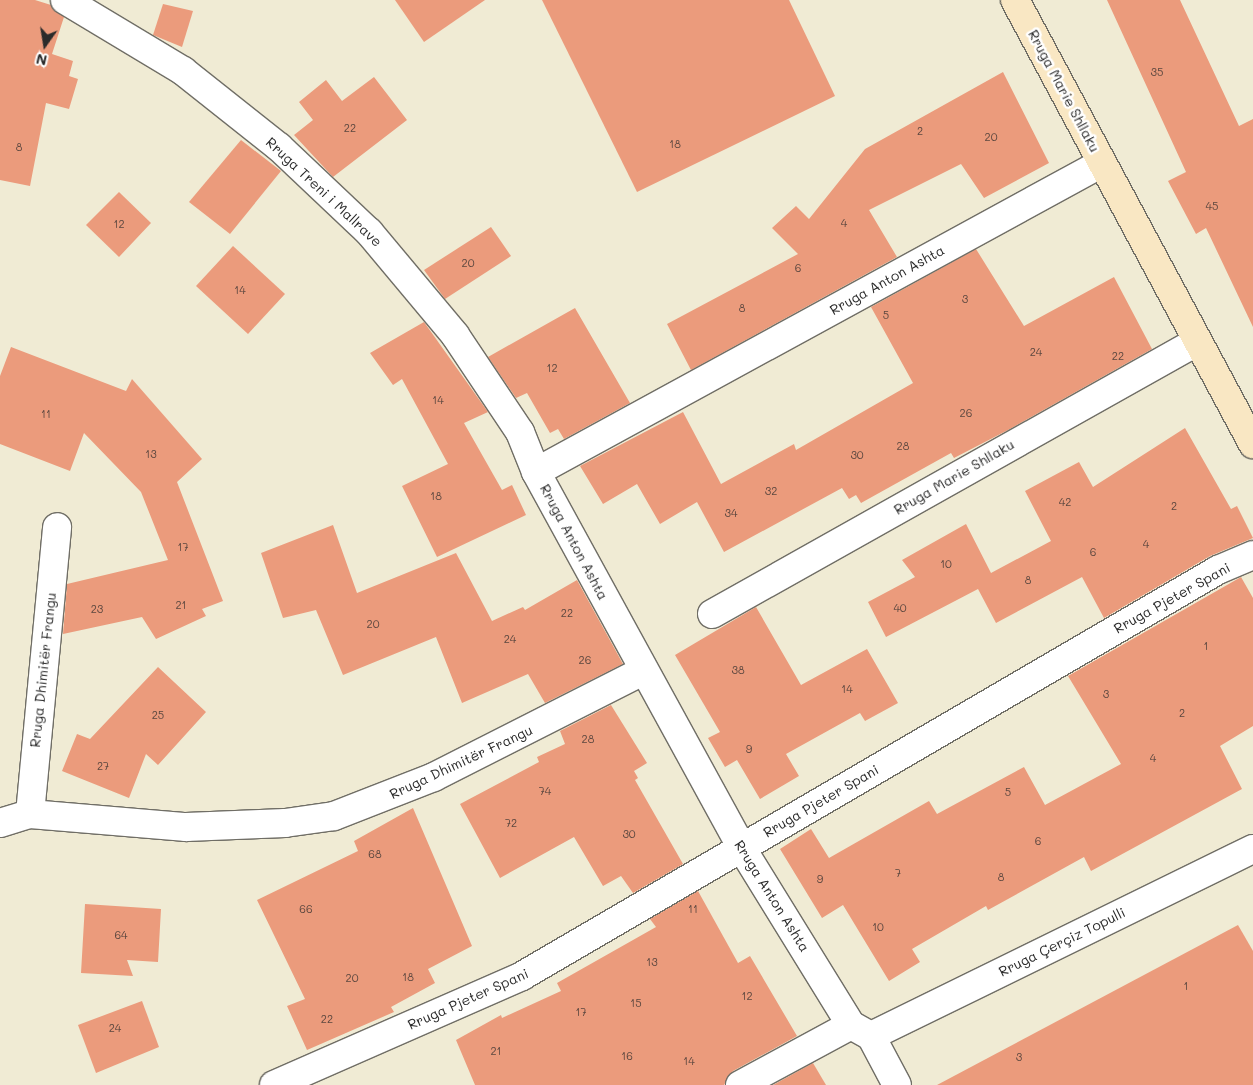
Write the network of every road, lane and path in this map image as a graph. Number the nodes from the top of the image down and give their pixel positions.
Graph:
1 (65, 0) edge
2 (1015, 0) edge
3 (1102, 163) junction
4 (1198, 341) junction
5 (1253, 444) edge
6 (536, 472) junction
7 (57, 528) dead end
8 (1253, 555) edge
9 (712, 614) dead end
10 (643, 671) junction
11 (30, 814) junction
12 (0, 823) edge
13 (742, 847) junction
14 (1253, 849) edge
15 (861, 1030) junction
16 (274, 1085) edge
17 (740, 1085) edge
18 (896, 1085) edge

1 - 6 street, Rruga Treni i Mallrave
2 - 3 main road, Rruga Marie Shllaku
3 - 4 main road, Rruga Marie Shllaku
3 - 6 street, Rruga Anton Ashta
4 - 5 main road, Rruga Marie Shllaku
4 - 9 street, Rruga Marie Shllaku
6 - 10 street, Rruga Anton Ashta
7 - 11 street, Rruga Dhimitër Frangu
8 - 13 street, Rruga Pjeter Spani
10 - 11 street, Rruga Dhimitër Frangu
10 - 13 street, Rruga Anton Ashta
11 - 12 street, Rruga Dhimitër Frangu
13 - 15 street, Rruga Anton Ashta
13 - 16 street, Rruga Pjeter Spani
14 - 15 street, Rruga Çerçiz Topulli
15 - 17 street, Rruga Çerçiz Topulli
15 - 18 street, Rruga Anton Ashta

